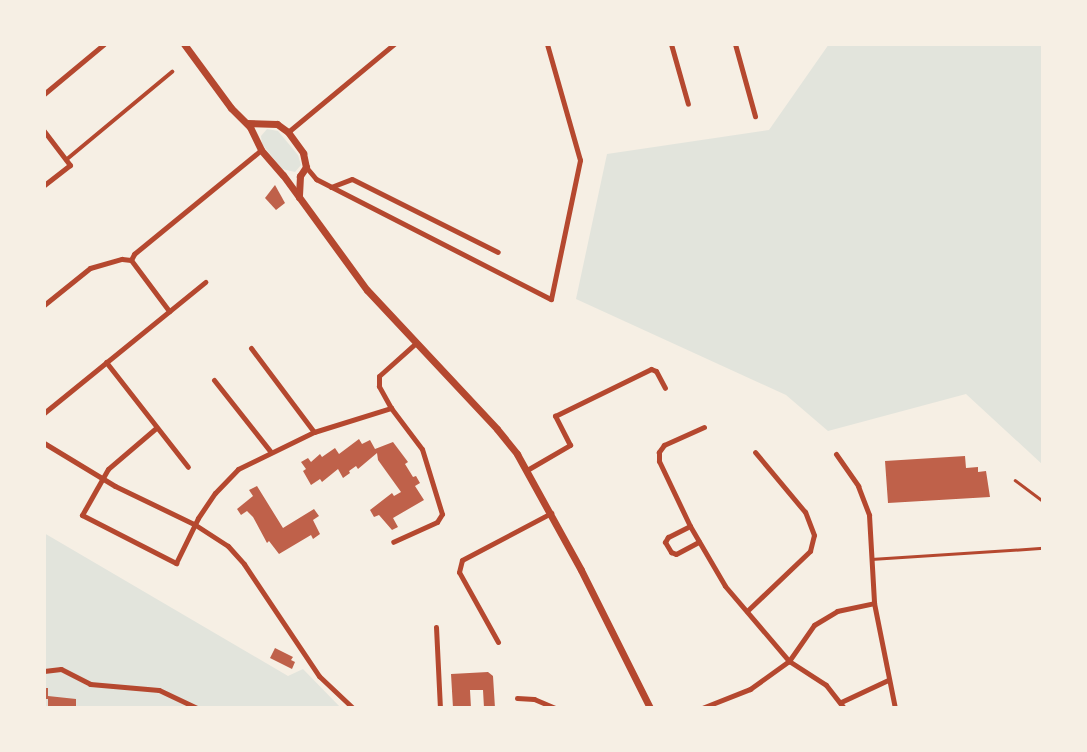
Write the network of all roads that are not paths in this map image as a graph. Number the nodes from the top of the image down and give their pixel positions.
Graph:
1 (104, 44) edge
2 (184, 44) edge
3 (394, 44) edge
4 (547, 44) edge
5 (671, 44) edge
6 (735, 44) edge
7 (172, 72) dead end
8 (44, 94) edge
9 (688, 104) dead end
10 (755, 116) dead end
11 (246, 123) junction
12 (263, 124) junction
13 (44, 131) edge
14 (288, 132) junction
15 (256, 138) junction
16 (261, 150) junction
17 (66, 160) junction
18 (303, 172) junction
19 (283, 175) junction
20 (44, 185) edge
21 (331, 187) junction
22 (300, 201) junction
23 (498, 252) dead end
24 (131, 260) junction
25 (205, 282) dead end
26 (44, 305) edge
27 (169, 311) junction
28 (416, 342) junction
29 (251, 348) dead end
30 (106, 362) junction
31 (214, 380) dead end
32 (665, 388) dead end
33 (391, 408) junction
34 (44, 413) edge
35 (704, 427) dead end
36 (156, 428) junction
37 (314, 432) junction
38 (44, 443) edge
39 (270, 451) junction
40 (755, 452) dead end
41 (836, 454) dead end
42 (188, 467) dead end
43 (527, 470) junction
44 (101, 477) junction
45 (1014, 480) dead end
46 (1043, 501) edge
47 (551, 513) junction
48 (194, 524) junction
49 (690, 526) junction
50 (393, 542) dead end
51 (699, 542) junction
52 (1043, 548) edge
53 (871, 558) junction
54 (874, 603) junction
55 (747, 611) junction
56 (436, 626) dead end
57 (498, 642) dead end
58 (789, 661) junction
59 (44, 671) edge
60 (888, 680) junction
61 (517, 698) dead end
62 (842, 705) edge
63 (197, 708) edge
64 (353, 708) edge
65 (440, 708) edge
66 (555, 708) edge
67 (650, 708) edge
68 (702, 708) edge
69 (895, 708) edge

1 - 8 street
2 - 11 main road
3 - 14 street
4 - 21 street
5 - 9 street
6 - 10 street
7 - 17 street
11 - 12 main road
11 - 15 main road
12 - 14 main road
12 - 15 main road
13 - 17 street
14 - 18 main road
15 - 16 main road
16 - 19 main road
16 - 24 street
17 - 20 street
18 - 19 main road
18 - 21 street
18 - 22 main road
19 - 22 main road
21 - 23 street
22 - 28 main road
24 - 26 street
24 - 27 street
25 - 27 street
27 - 30 street
28 - 33 street
28 - 43 main road
29 - 37 street
30 - 34 street
30 - 36 street
31 - 39 street
32 - 43 street
33 - 37 street
33 - 50 street
35 - 49 street
36 - 42 street
36 - 44 street
37 - 39 street
38 - 44 street
39 - 48 street
40 - 55 street
41 - 53 street
43 - 47 main road
44 - 48 street
44 - 48 street
45 - 46 lane
47 - 57 street
47 - 67 main road
48 - 64 street
49 - 51 street
49 - 51 street
51 - 55 street
52 - 53 lane
53 - 54 street
54 - 58 street
54 - 60 street
55 - 58 street
56 - 65 street
58 - 62 street
58 - 68 street
59 - 63 street
60 - 62 street
60 - 69 street
61 - 66 street

